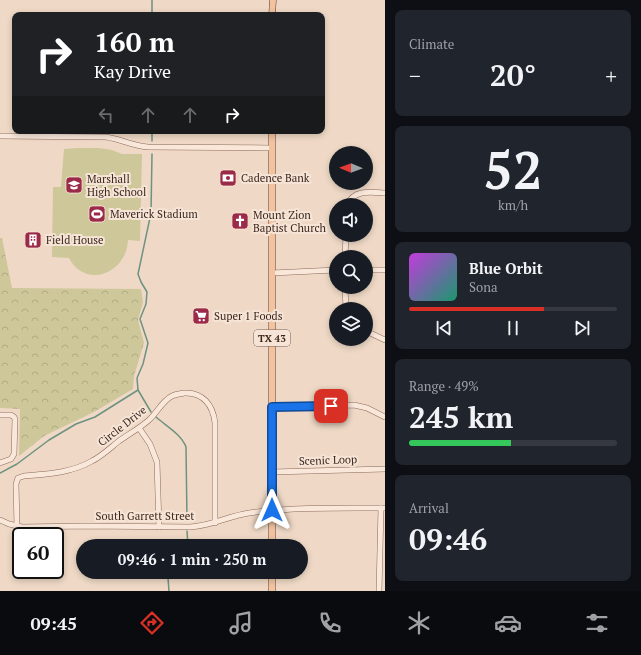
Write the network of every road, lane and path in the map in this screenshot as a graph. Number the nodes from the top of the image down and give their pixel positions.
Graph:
1 (273, 0) edge
2 (272, 12) edge
3 (272, 134) edge
4 (0, 136) edge
5 (272, 148) junction
6 (385, 192) edge
7 (351, 198) edge
8 (329, 270) edge
9 (373, 270) edge
10 (385, 270) edge
11 (272, 273) junction
12 (373, 334) edge
13 (385, 340) edge
14 (272, 407) junction
15 (0, 415) edge
16 (385, 416) edge
17 (139, 428) junction
18 (0, 463) edge
19 (385, 469) edge
20 (272, 472) junction
21 (383, 508) edge
22 (272, 510) junction
23 (0, 521) edge
24 (215, 523) junction
25 (16, 526) junction
26 (159, 526) junction
27 (272, 539) edge
28 (272, 579) edge
29 (272, 591) edge
30 (380, 591) edge

1 - 2 main road
3 - 5 main road, TX 43
4 - 5 street
5 - 11 main road, TX 43
6 - 7 street
8 - 11 street
9 - 10 street
11 - 14 main road, TX 43
12 - 13 street
14 - 16 street
14 - 20 main road, TX 43
15 - 18 street
17 - 24 street, Circle Drive
17 - 25 street, Circle Drive
17 - 26 street
19 - 20 street, Scenic Loop
20 - 22 main road, TX 43
21 - 22 street, South Garrett Street
21 - 30 street
22 - 24 street, South Garrett Street
22 - 27 main road, TX 43
23 - 25 street, South Garrett Street
24 - 26 street, South Garrett Street
25 - 26 street, South Garrett Street
28 - 29 main road

